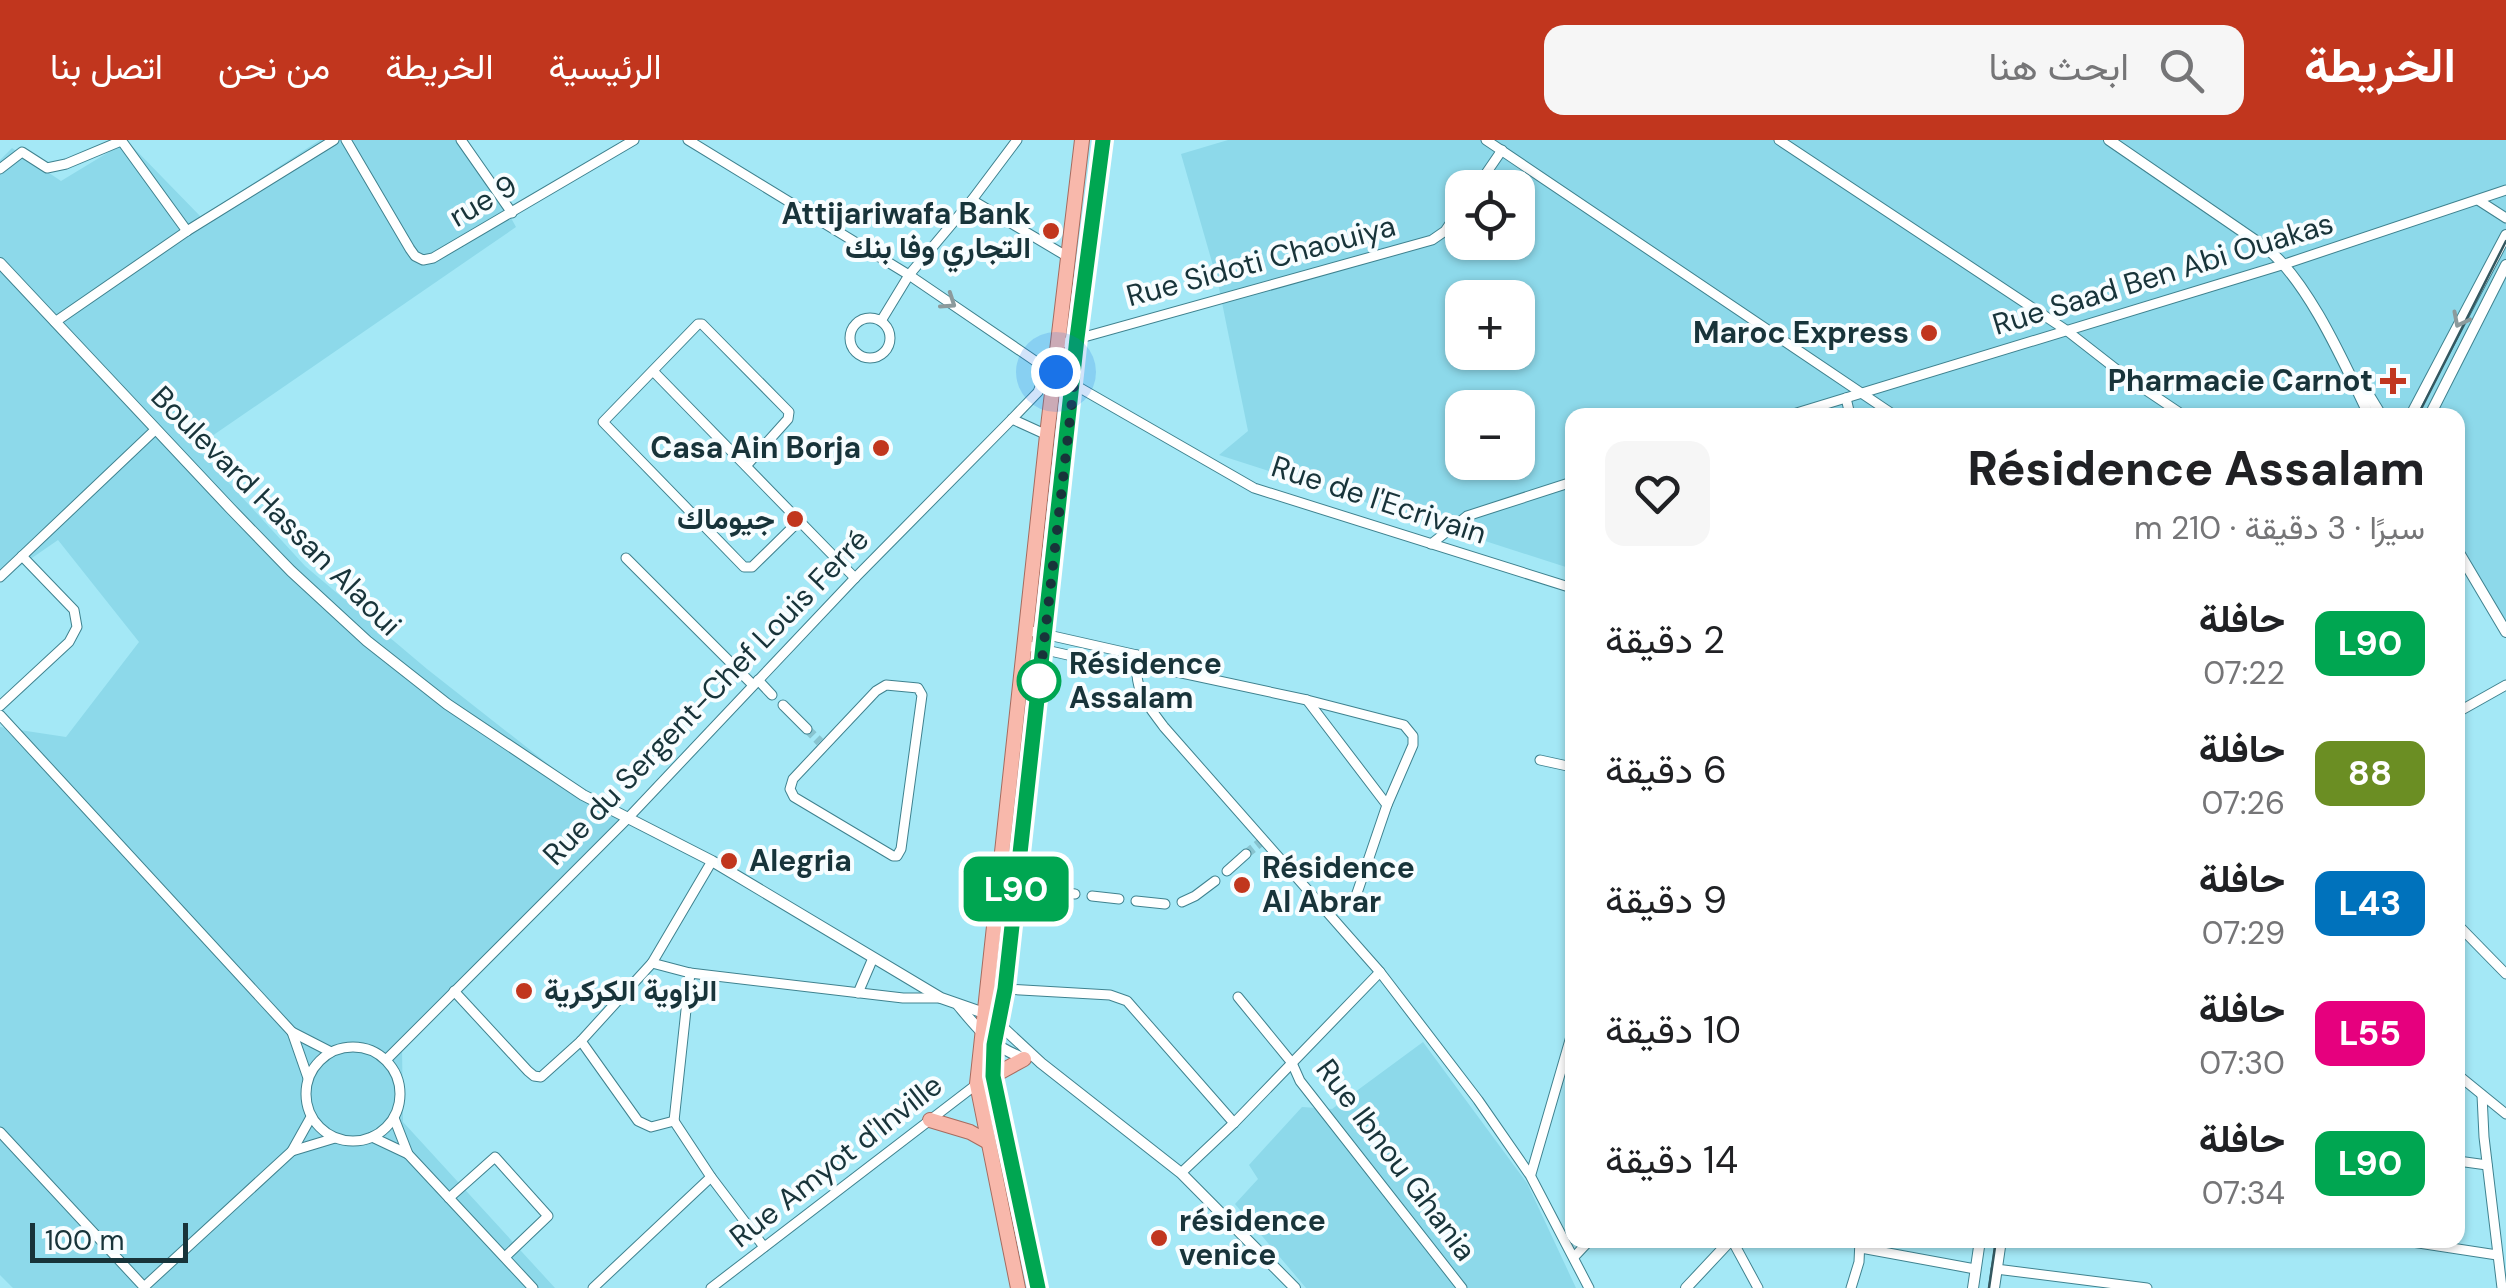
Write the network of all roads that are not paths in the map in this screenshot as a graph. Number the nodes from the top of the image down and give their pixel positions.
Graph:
1 (334, 140) edge
2 (346, 140) edge
3 (461, 140) edge
4 (634, 140) edge
5 (688, 140) edge
6 (1017, 140) edge
7 (1082, 140) edge
8 (1102, 140) edge
9 (1779, 140) edge
10 (2109, 140) edge
11 (121, 141) edge
12 (1488, 141) edge
13 (1502, 150) junction
14 (0, 169) edge
15 (1488, 170) edge
16 (2506, 190) edge
17 (972, 200) junction
18 (2478, 200) junction
19 (512, 214) junction
20 (2506, 218) edge
21 (187, 231) junction
22 (1445, 231) edge
23 (2506, 235) edge
24 (1068, 256) junction
25 (0, 263) edge
26 (2285, 264) junction
27 (2506, 265) edge
28 (909, 275) junction
29 (882, 321) junction
30 (55, 322) junction
31 (2066, 330) junction
32 (1077, 338) junction
33 (1059, 344) junction
34 (1052, 371) junction
35 (653, 372) junction
36 (2354, 381) junction
37 (1074, 384) junction
38 (1862, 393) junction
39 (1846, 398) junction
40 (1813, 408) edge
41 (1848, 408) edge
42 (1884, 408) edge
43 (2173, 408) edge
44 (2366, 408) edge
45 (2377, 408) edge
46 (2415, 408) edge
47 (2434, 408) edge
48 (1012, 420) junction
49 (155, 430) junction
50 (1047, 436) junction
51 (746, 466) junction
52 (1565, 484) edge
53 (799, 521) junction
54 (1431, 544) junction
55 (22, 556) junction
56 (626, 558) dead end
57 (2465, 563) edge
58 (0, 577) edge
59 (855, 578) junction
60 (1565, 586) edge
61 (2506, 632) edge
62 (1025, 637) junction
63 (1044, 640) junction
64 (1137, 655) junction
65 (1149, 666) junction
66 (1136, 672) junction
67 (755, 683) junction
68 (2506, 685) edge
69 (772, 695) dead end
70 (1307, 700) junction
71 (0, 706) edge
72 (783, 706) dead end
73 (2465, 708) edge
74 (0, 715) edge
75 (807, 730) tunnel mouth
76 (822, 744) joint
77 (1540, 760) dead end
78 (1565, 765) edge
79 (1387, 804) junction
80 (629, 817) junction
81 (1246, 854) tunnel mouth
82 (712, 861) junction
83 (1227, 871) dead end
84 (1214, 881) dead end
85 (1049, 891) tunnel mouth
86 (1075, 894) dead end
87 (1092, 896) dead end
88 (1356, 896) dead end
89 (1119, 899) dead end
90 (1136, 900) dead end
91 (1182, 902) dead end
92 (1165, 904) dead end
93 (2465, 932) edge
94 (874, 958) junction
95 (652, 963) junction
96 (690, 972) junction
97 (1380, 972) junction
98 (2506, 974) edge
99 (1005, 989) junction
100 (454, 991) junction
101 (858, 993) junction
102 (1238, 997) dead end
103 (941, 998) junction
104 (957, 1004) junction
105 (984, 1013) junction
106 (998, 1022) junction
107 (292, 1032) junction
108 (981, 1033) junction
109 (581, 1041) junction
110 (994, 1045) junction
111 (330, 1052) junction
112 (1565, 1056) edge
113 (1024, 1059) junction
114 (386, 1060) junction
115 (1292, 1062) junction
116 (1041, 1063) junction
117 (993, 1076) junction
118 (308, 1078) junction
119 (2465, 1081) edge
120 (976, 1084) junction
121 (2482, 1095) junction
122 (2506, 1114) edge
123 (311, 1116) junction
124 (394, 1118) junction
125 (674, 1120) junction
126 (930, 1120) junction
127 (1234, 1123) junction
128 (0, 1132) edge
129 (372, 1137) junction
130 (336, 1138) junction
131 (988, 1142) junction
132 (292, 1151) junction
133 (408, 1154) junction
134 (2465, 1162) edge
135 (2487, 1165) junction
136 (1181, 1173) junction
137 (1530, 1174) junction
138 (711, 1177) junction
139 (449, 1198) junction
140 (1565, 1241) edge
141 (764, 1247) junction
142 (1569, 1248) edge
143 (1583, 1248) edge
144 (1724, 1248) edge
145 (1736, 1248) edge
146 (1859, 1248) edge
147 (1878, 1248) edge
148 (1979, 1248) edge
149 (2000, 1248) edge
150 (2448, 1248) edge
151 (2497, 1256) junction
152 (505, 1257) junction
153 (1574, 1258) junction
154 (1975, 1269) junction
155 (1996, 1269) junction
156 (144, 1288) edge
157 (533, 1288) edge
158 (593, 1288) edge
159 (711, 1288) edge
160 (1018, 1288) edge
161 (1038, 1288) edge
162 (1295, 1288) edge
163 (1462, 1288) edge
164 (1589, 1288) edge
165 (1686, 1288) edge
166 (1758, 1288) edge
167 (1851, 1288) edge
168 (1974, 1288) edge
169 (1994, 1288) edge
170 (2147, 1288) edge
171 (2502, 1288) edge

1 - 21 street
2 - 19 street, rue 9
3 - 19 street
4 - 19 street, rue 9
5 - 28 street, Rue de l'Ecrivain
6 - 17 street
7 - 24 main road
8 - 32 main road
9 - 31 street
10 - 26 street
11 - 14 street
11 - 21 street
12 - 13 street
13 - 15 street
13 - 38 street
16 - 18 street, Rue Saad Ben Abi Ouakas
17 - 24 street
17 - 28 street
18 - 20 street
18 - 26 street, Rue Saad Ben Abi Ouakas
21 - 30 street
22 - 32 street, Rue Sidoti Chaouiya
23 -> 46 street
24 - 33 main road
25 - 30 street, Boulevard Hassan Alaoui
26 - 31 street, Rue Saad Ben Abi Ouakas
26 - 36 street
27 - 47 street
28 - 29 street
28 -> 34 street, Rue de l'Ecrivain
29 - 29 street
30 - 49 street, Boulevard Hassan Alaoui
31 - 38 street, Rue Saad Ben Abi Ouakas
31 - 43 street
32 - 33 street, Rue Sidoti Chaouiya
32 - 37 main road
33 - 34 main road
34 - 37 street, Rue de l'Ecrivain
34 - 48 street, Rue du Sergent-Chef Louis Ferré
34 - 50 main road
35 - 51 street
35 - 51 street
35 - 53 street
36 - 44 street
36 - 45 street
37 - 54 street, Rue de l'Ecrivain
37 - 63 main road
38 - 39 street, Rue Saad Ben Abi Ouakas
38 - 42 street
39 - 40 street, Rue Saad Ben Abi Ouakas
39 - 41 street
48 - 50 street
48 - 59 street, Rue du Sergent-Chef Louis Ferré
49 - 55 street
49 - 80 street, Boulevard Hassan Alaoui
50 - 62 main road
51 - 53 street
52 - 54 street
53 - 59 street
54 - 60 street, Rue de l'Ecrivain
55 - 58 street
55 - 71 street
56 - 67 street
57 - 61 street
59 - 67 street, Rue du Sergent-Chef Louis Ferré
62 - 63 street
62 - 105 main road
63 - 64 street
63 - 66 street
63 - 99 main road
64 - 65 street
64 - 66 street
65 - 66 street
65 - 70 street
66 - 97 street
67 - 69 street
67 - 80 street, Rue du Sergent-Chef Louis Ferré
68 - 73 street
70 - 79 street
70 - 79 street
72 - 75 street
74 - 107 street
76 - 76 street
77 - 78 street
79 - 88 street
80 - 82 street, Boulevard Hassan Alaoui
80 - 100 street, Rue du Sergent-Chef Louis Ferré
81 - 83 street
82 - 94 street, Boulevard Hassan Alaoui
82 - 95 street
84 - 91 street
85 - 86 street
87 - 89 street
90 - 92 street
93 - 98 street
94 - 101 street
94 - 103 street, Boulevard Hassan Alaoui
95 - 96 street
95 - 109 street
96 - 101 street
96 - 125 street
97 - 115 street
97 - 137 street
99 - 106 main road
99 - 127 street
100 - 109 street
100 - 114 street, Rue du Sergent-Chef Louis Ferré
101 - 103 street
102 - 115 street, Rue Ibnou Ghania
103 - 104 street, Boulevard Hassan Alaoui
104 - 105 street, Boulevard Hassan Alaoui
104 - 108 street, Boulevard Hassan Alaoui
105 - 106 street, Boulevard Hassan Alaoui
105 - 108 main road
106 - 110 main road
106 - 116 street, Boulevard Hassan Alaoui
107 - 111 street
107 - 118 street
108 - 110 street, Boulevard Hassan Alaoui
108 - 120 main road
109 - 125 street
110 - 113 street, Boulevard Hassan Alaoui
110 - 117 main road
111 - 114 street
111 - 118 street
112 - 137 street
113 - 116 street, Boulevard Hassan Alaoui
113 - 117 main road
114 - 124 street
115 - 127 street
115 - 163 street, Rue Ibnou Ghania
116 - 136 street, Boulevard Hassan Alaoui
117 - 120 street, Rue Amyot d'Inville
117 - 161 main road
118 - 123 street
119 - 121 street
120 - 126 street, Rue Amyot d'Inville
120 - 131 main road
121 - 122 street
121 - 135 street
123 - 130 street
123 - 132 street
124 - 129 street
124 - 133 street
125 - 138 street
126 - 131 main road
126 - 141 street, Rue Amyot d'Inville
127 - 136 street
128 - 156 street
129 - 130 street
129 - 133 street
130 - 132 street
131 - 160 main road
132 - 156 street
133 - 139 street
134 - 135 street
135 - 151 street
136 - 162 street, Boulevard Hassan Alaoui
137 - 140 street
138 - 141 street
138 - 158 street
139 - 152 street
139 - 152 street
141 - 159 street, Rue Amyot d'Inville
142 - 153 street
143 - 153 street
144 - 165 street
145 - 166 street
146 - 167 street
147 - 154 street
148 - 154 street
149 - 155 street
150 - 151 street
151 - 171 street
152 - 157 street
153 - 164 street
154 - 168 street
155 - 169 street
155 - 170 street

